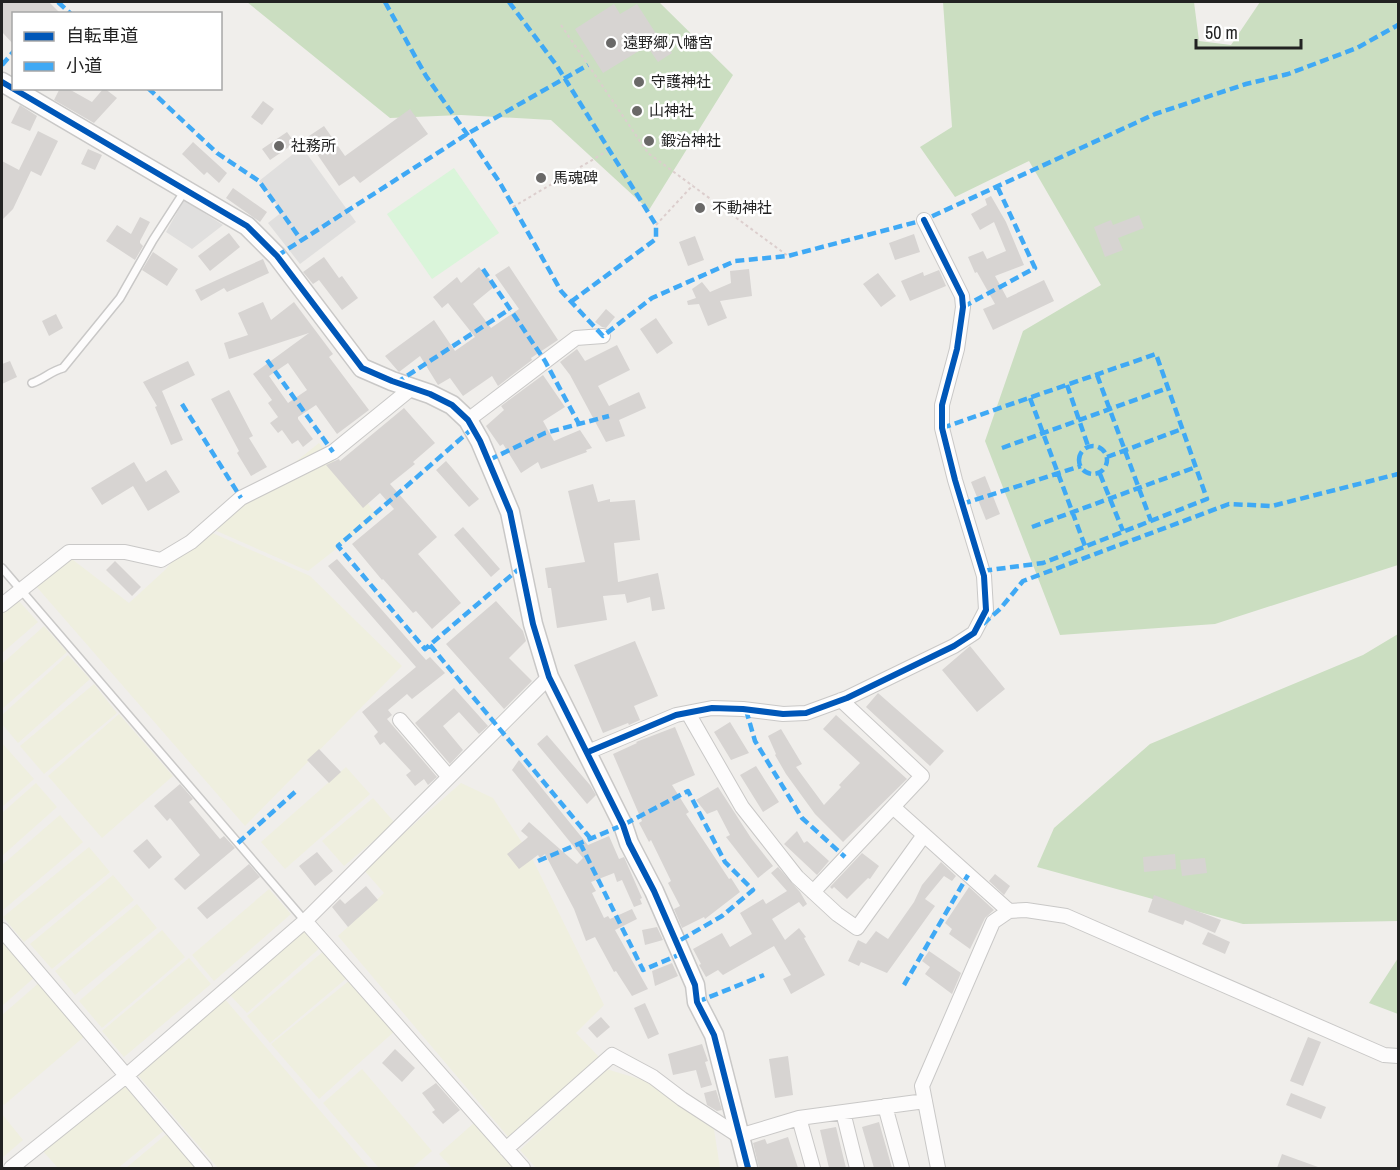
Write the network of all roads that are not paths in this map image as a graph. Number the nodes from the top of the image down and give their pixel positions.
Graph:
1 (16, 90) edge
2 (186, 190) junction
3 (924, 220) dead end
4 (603, 336) dead end
5 (32, 383) dead end
6 (413, 387) junction
7 (468, 420) junction
8 (2, 568) edge
9 (19, 590) junction
10 (2, 605) edge
11 (549, 677) junction
12 (841, 700) junction
13 (688, 713) junction
14 (400, 720) dead end
15 (588, 752) junction
16 (449, 777) junction
17 (893, 807) junction
18 (924, 835) junction
19 (813, 892) junction
20 (1009, 911) junction
21 (306, 921) junction
22 (2, 930) edge
23 (1398, 1056) edge
24 (126, 1076) junction
25 (925, 1101) junction
26 (885, 1106) junction
27 (843, 1112) junction
28 (799, 1118) junction
29 (739, 1136) junction
30 (506, 1149) junction
31 (11, 1168) edge
32 (205, 1168) edge
33 (523, 1168) edge
34 (747, 1168) edge
35 (813, 1168) edge
36 (857, 1168) edge
37 (902, 1168) edge
38 (938, 1168) edge

1 - 2 street
2 - 5 lane
2 - 6 street
3 - 12 street
4 - 7 street
6 - 7 street
6 - 9 street
7 - 11 street
8 - 9 lane
9 - 10 street
9 - 21 lane
11 - 15 street
11 - 16 street
12 - 13 street
12 - 17 street
13 - 15 street
13 - 19 street
14 - 16 street
15 - 29 street
16 - 21 street
17 - 18 street
17 - 19 street
18 - 19 street
18 - 20 street
20 - 23 street
20 - 25 street
21 - 24 street
21 - 30 street
22 - 24 street
24 - 31 street
24 - 32 street
25 - 26 street
25 - 38 street
26 - 27 street
26 - 37 street
27 - 28 street
27 - 36 street
28 - 29 street
28 - 35 street
29 - 30 street
29 - 34 street
30 - 33 street

